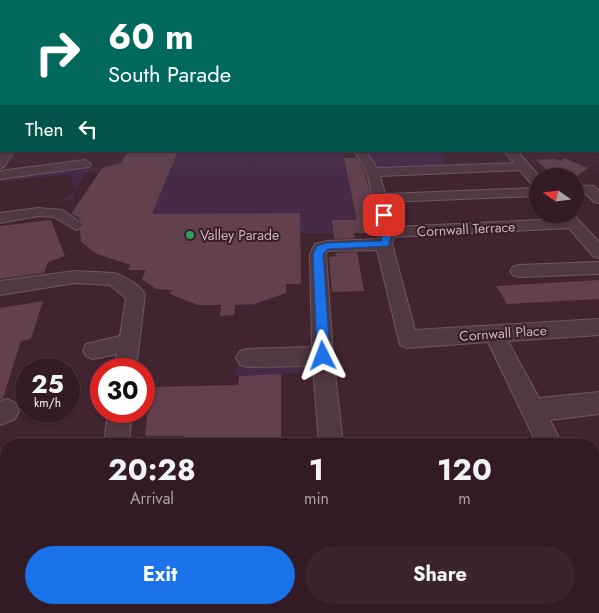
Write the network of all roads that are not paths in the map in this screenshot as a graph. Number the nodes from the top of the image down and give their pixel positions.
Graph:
1 (7, 152) edge
2 (361, 152) edge
3 (511, 152) edge
4 (0, 164) edge
5 (85, 164) dead end
6 (523, 166) junction
7 (373, 172) junction
8 (529, 173) edge
9 (0, 175) edge
10 (584, 189) edge
11 (529, 192) edge
12 (379, 198) junction
13 (599, 199) edge
14 (0, 218) edge
15 (530, 223) edge
16 (573, 223) edge
17 (76, 225) dead end
18 (386, 238) junction
19 (321, 248) joint
20 (599, 252) edge
21 (599, 268) edge
22 (519, 271) dead end
23 (0, 288) edge
24 (599, 327) edge
25 (494, 334) junction
26 (129, 343) junction
27 (93, 350) dead end
28 (323, 356) junction
29 (127, 358) edge
30 (247, 358) dead end
31 (599, 403) edge
32 (532, 410) junction
33 (119, 423) edge
34 (117, 438) edge
35 (330, 438) edge
36 (547, 438) edge

1 - 4 street
2 - 7 street
3 - 6 street
5 - 9 street
6 - 7 street
6 - 8 street
7 - 12 street
10 - 13 street
11 - 12 street
12 - 18 street
14 - 17 street
15 - 18 street, Cornwall Terrace
16 - 20 street
18 - 19 street
18 - 25 street, Cornwall Place
19 - 28 street
21 - 22 street
23 - 26 street
24 - 25 street, Cornwall Place
25 - 32 street
26 - 27 street
26 - 29 street
28 - 30 street
28 - 35 street
31 - 32 street
32 - 36 street
33 - 34 street

